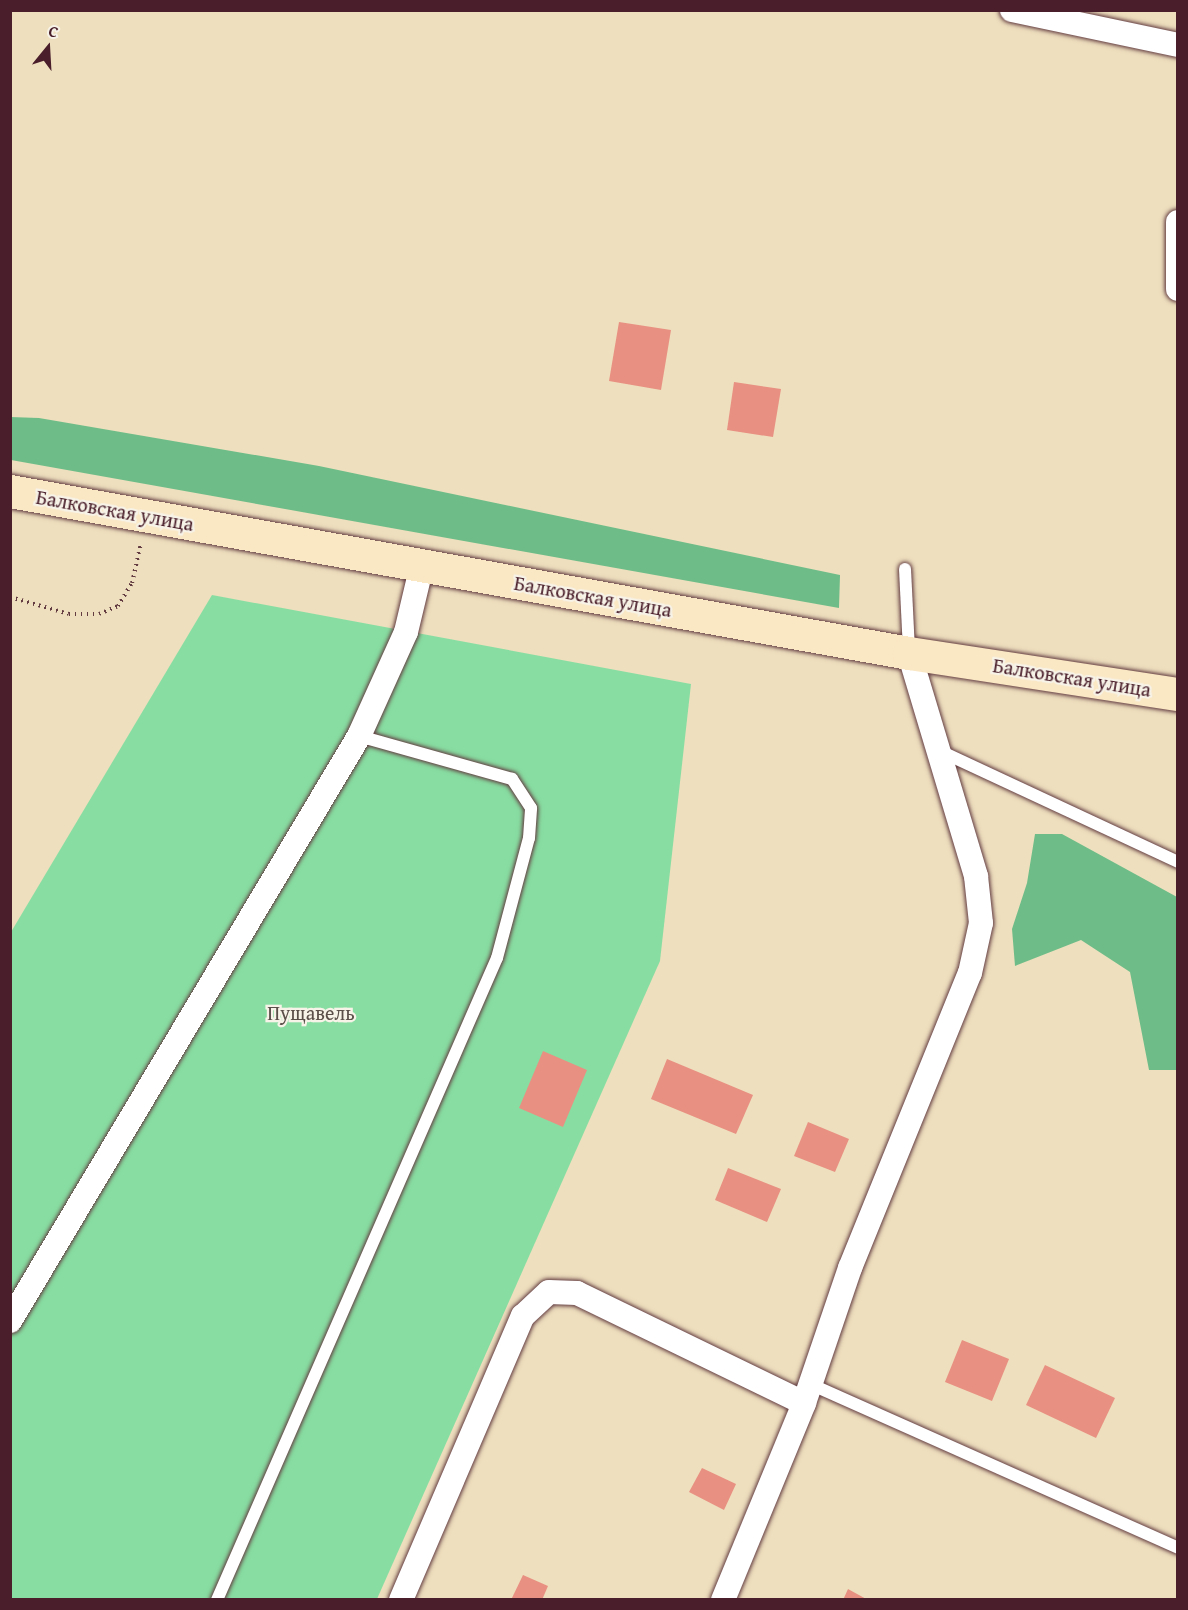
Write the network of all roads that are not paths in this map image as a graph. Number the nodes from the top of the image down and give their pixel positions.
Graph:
1 (1011, 10) edge
2 (1178, 45) edge
3 (1178, 222) edge
4 (1178, 289) edge
5 (10, 491) edge
6 (422, 565) junction
7 (905, 569) dead end
8 (909, 653) junction
9 (1178, 694) edge
10 (359, 736) junction
11 (938, 750) junction
12 (1178, 862) edge
13 (10, 1321) edge
14 (807, 1394) junction
15 (1178, 1548) edge
16 (217, 1599) edge
17 (401, 1599) edge
18 (723, 1599) edge

1 - 2 street
3 - 4 street
5 - 6 main road, Балковская улица
6 - 8 main road, Балковская улица
6 - 10 street
7 - 8 lane
8 - 9 main road, Балковская улица
8 - 11 street
10 - 13 street
10 - 16 lane
11 - 12 lane
11 - 14 street
14 - 15 lane
14 - 17 street
14 - 18 street

